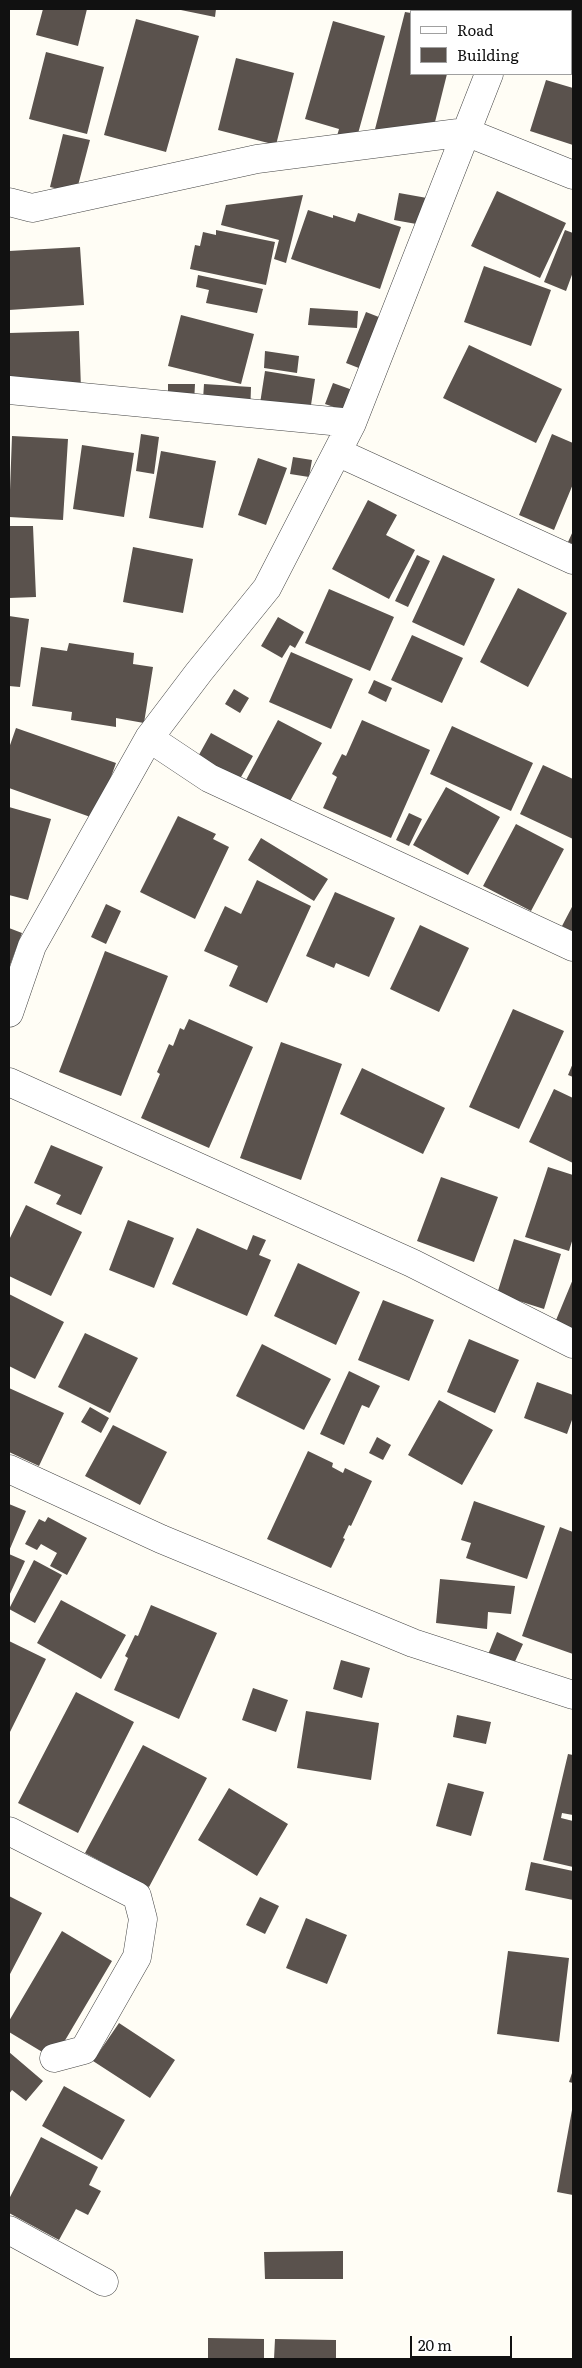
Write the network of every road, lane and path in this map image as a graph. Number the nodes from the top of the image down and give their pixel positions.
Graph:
1 (489, 75) edge
2 (466, 132) junction
3 (573, 175) edge
4 (9, 202) edge
5 (9, 390) edge
6 (352, 423) junction
7 (338, 452) junction
8 (573, 560) edge
9 (149, 738) junction
10 (573, 947) edge
11 (9, 1013) edge
12 (9, 1082) edge
13 (573, 1344) edge
14 (9, 1469) edge
15 (573, 1695) edge
16 (9, 1831) edge
17 (54, 2058) dead end
18 (9, 2230) edge
19 (104, 2282) dead end

1 - 2 street
2 - 3 street
2 - 4 street
2 - 6 street
5 - 6 street
6 - 7 street
7 - 8 street
7 - 9 street
9 - 10 street
9 - 11 street
12 - 13 street
14 - 15 street
16 - 17 street
18 - 19 street

